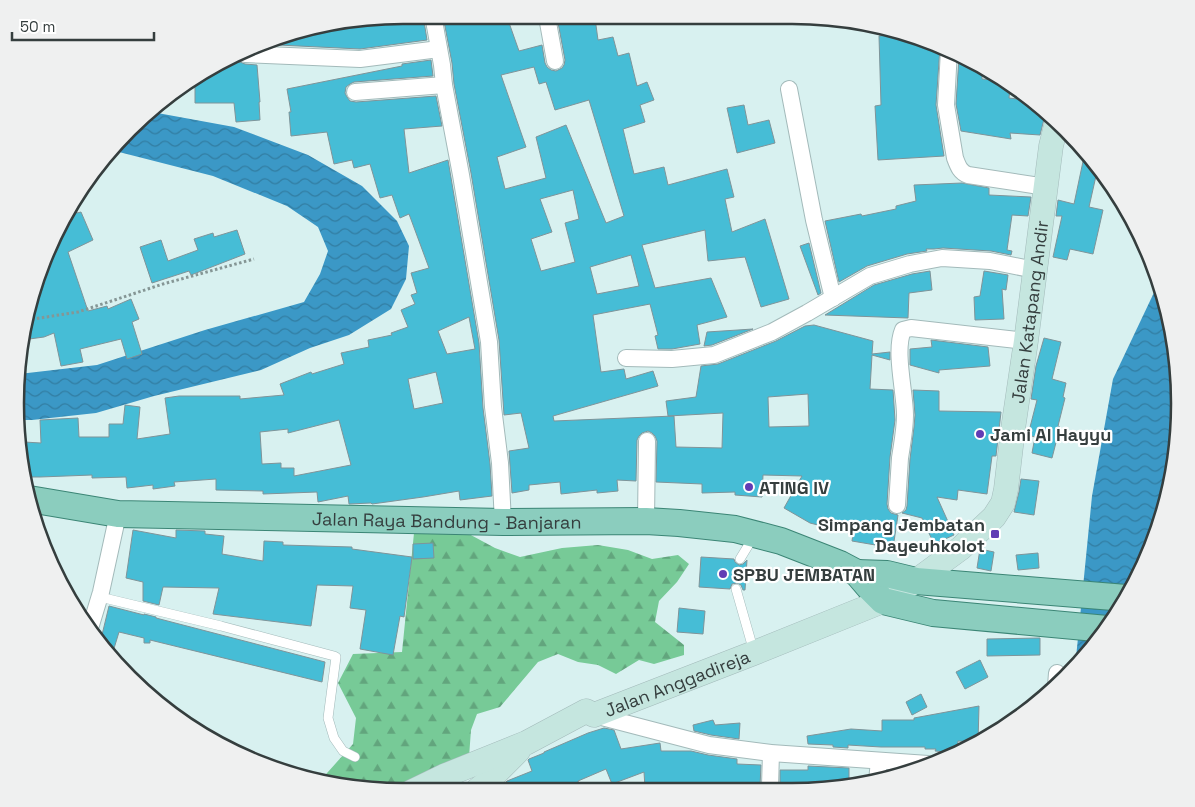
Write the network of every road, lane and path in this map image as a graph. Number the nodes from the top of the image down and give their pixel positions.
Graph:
1 (434, 24) edge
2 (548, 24) edge
3 (439, 49) junction
4 (255, 54) edge
5 (949, 58) edge
6 (555, 61) dead end
7 (444, 85) junction
8 (789, 89) dead end
9 (355, 92) dead end
10 (1055, 130) edge
11 (1046, 187) junction
12 (254, 259) dead end
13 (1035, 270) junction
14 (832, 298) junction
15 (34, 319) edge
16 (1026, 341) junction
17 (626, 358) dead end
18 (646, 441) dead end
19 (37, 500) edge
20 (897, 505) dead end
21 (118, 514) junction
22 (646, 521) junction
23 (503, 522) junction
24 (756, 534) junction
25 (740, 560) dead end
26 (857, 573) junction
27 (916, 581) junction
28 (736, 589) dead end
29 (100, 597) junction
30 (1117, 597) edge
31 (883, 601) junction
32 (92, 621) edge
33 (1098, 628) edge
34 (754, 653) junction
35 (594, 714) junction
36 (526, 742) junction
37 (772, 752) junction
38 (355, 757) dead end
39 (879, 761) junction
40 (914, 763) edge
41 (878, 773) edge
42 (430, 783) edge
43 (486, 783) edge
44 (770, 783) edge

1 - 3 street
2 - 6 street
3 - 4 street
3 - 7 street
5 - 11 street
7 - 9 street
7 - 23 street
8 - 14 street
10 - 11 main road, Jalan Katapang Andir
11 - 13 main road, Jalan Katapang Andir
12 - 15 path
13 - 14 street
13 - 16 main road, Jalan Katapang Andir
14 - 17 street
16 - 20 street
16 - 27 main road, Jalan Katapang Andir
18 - 22 street
19 - 21 main road, Jalan Raya Bandung - Banjaran
21 - 23 main road, Jalan Raya Bandung - Banjaran
21 - 29 street
22 - 23 main road, Jalan Raya Bandung - Banjaran
22 - 24 main road, Jalan Raya Bandung - Banjaran
24 - 25 lane
24 - 26 main road, Jalan Raya Bandung - Banjaran
26 - 27 main road, Jalan Raya Bandung - Banjaran
26 - 31 main road, Jalan Raya Bandung - Banjaran
27 - 30 main road, Jalan Raya Bandung - Banjaran
27 - 31 main road, Jalan Anggadireja
28 - 34 lane
29 - 32 street
29 - 38 lane
31 - 33 main road
31 - 34 main road, Jalan Anggadireja
34 - 35 main road, Jalan Anggadireja
35 - 36 main road, Jalan Anggadireja
35 - 37 street
36 - 42 main road, Jalan Anggadireja
36 - 43 main road
37 - 39 street
37 - 44 street
39 - 40 street
39 - 41 street

